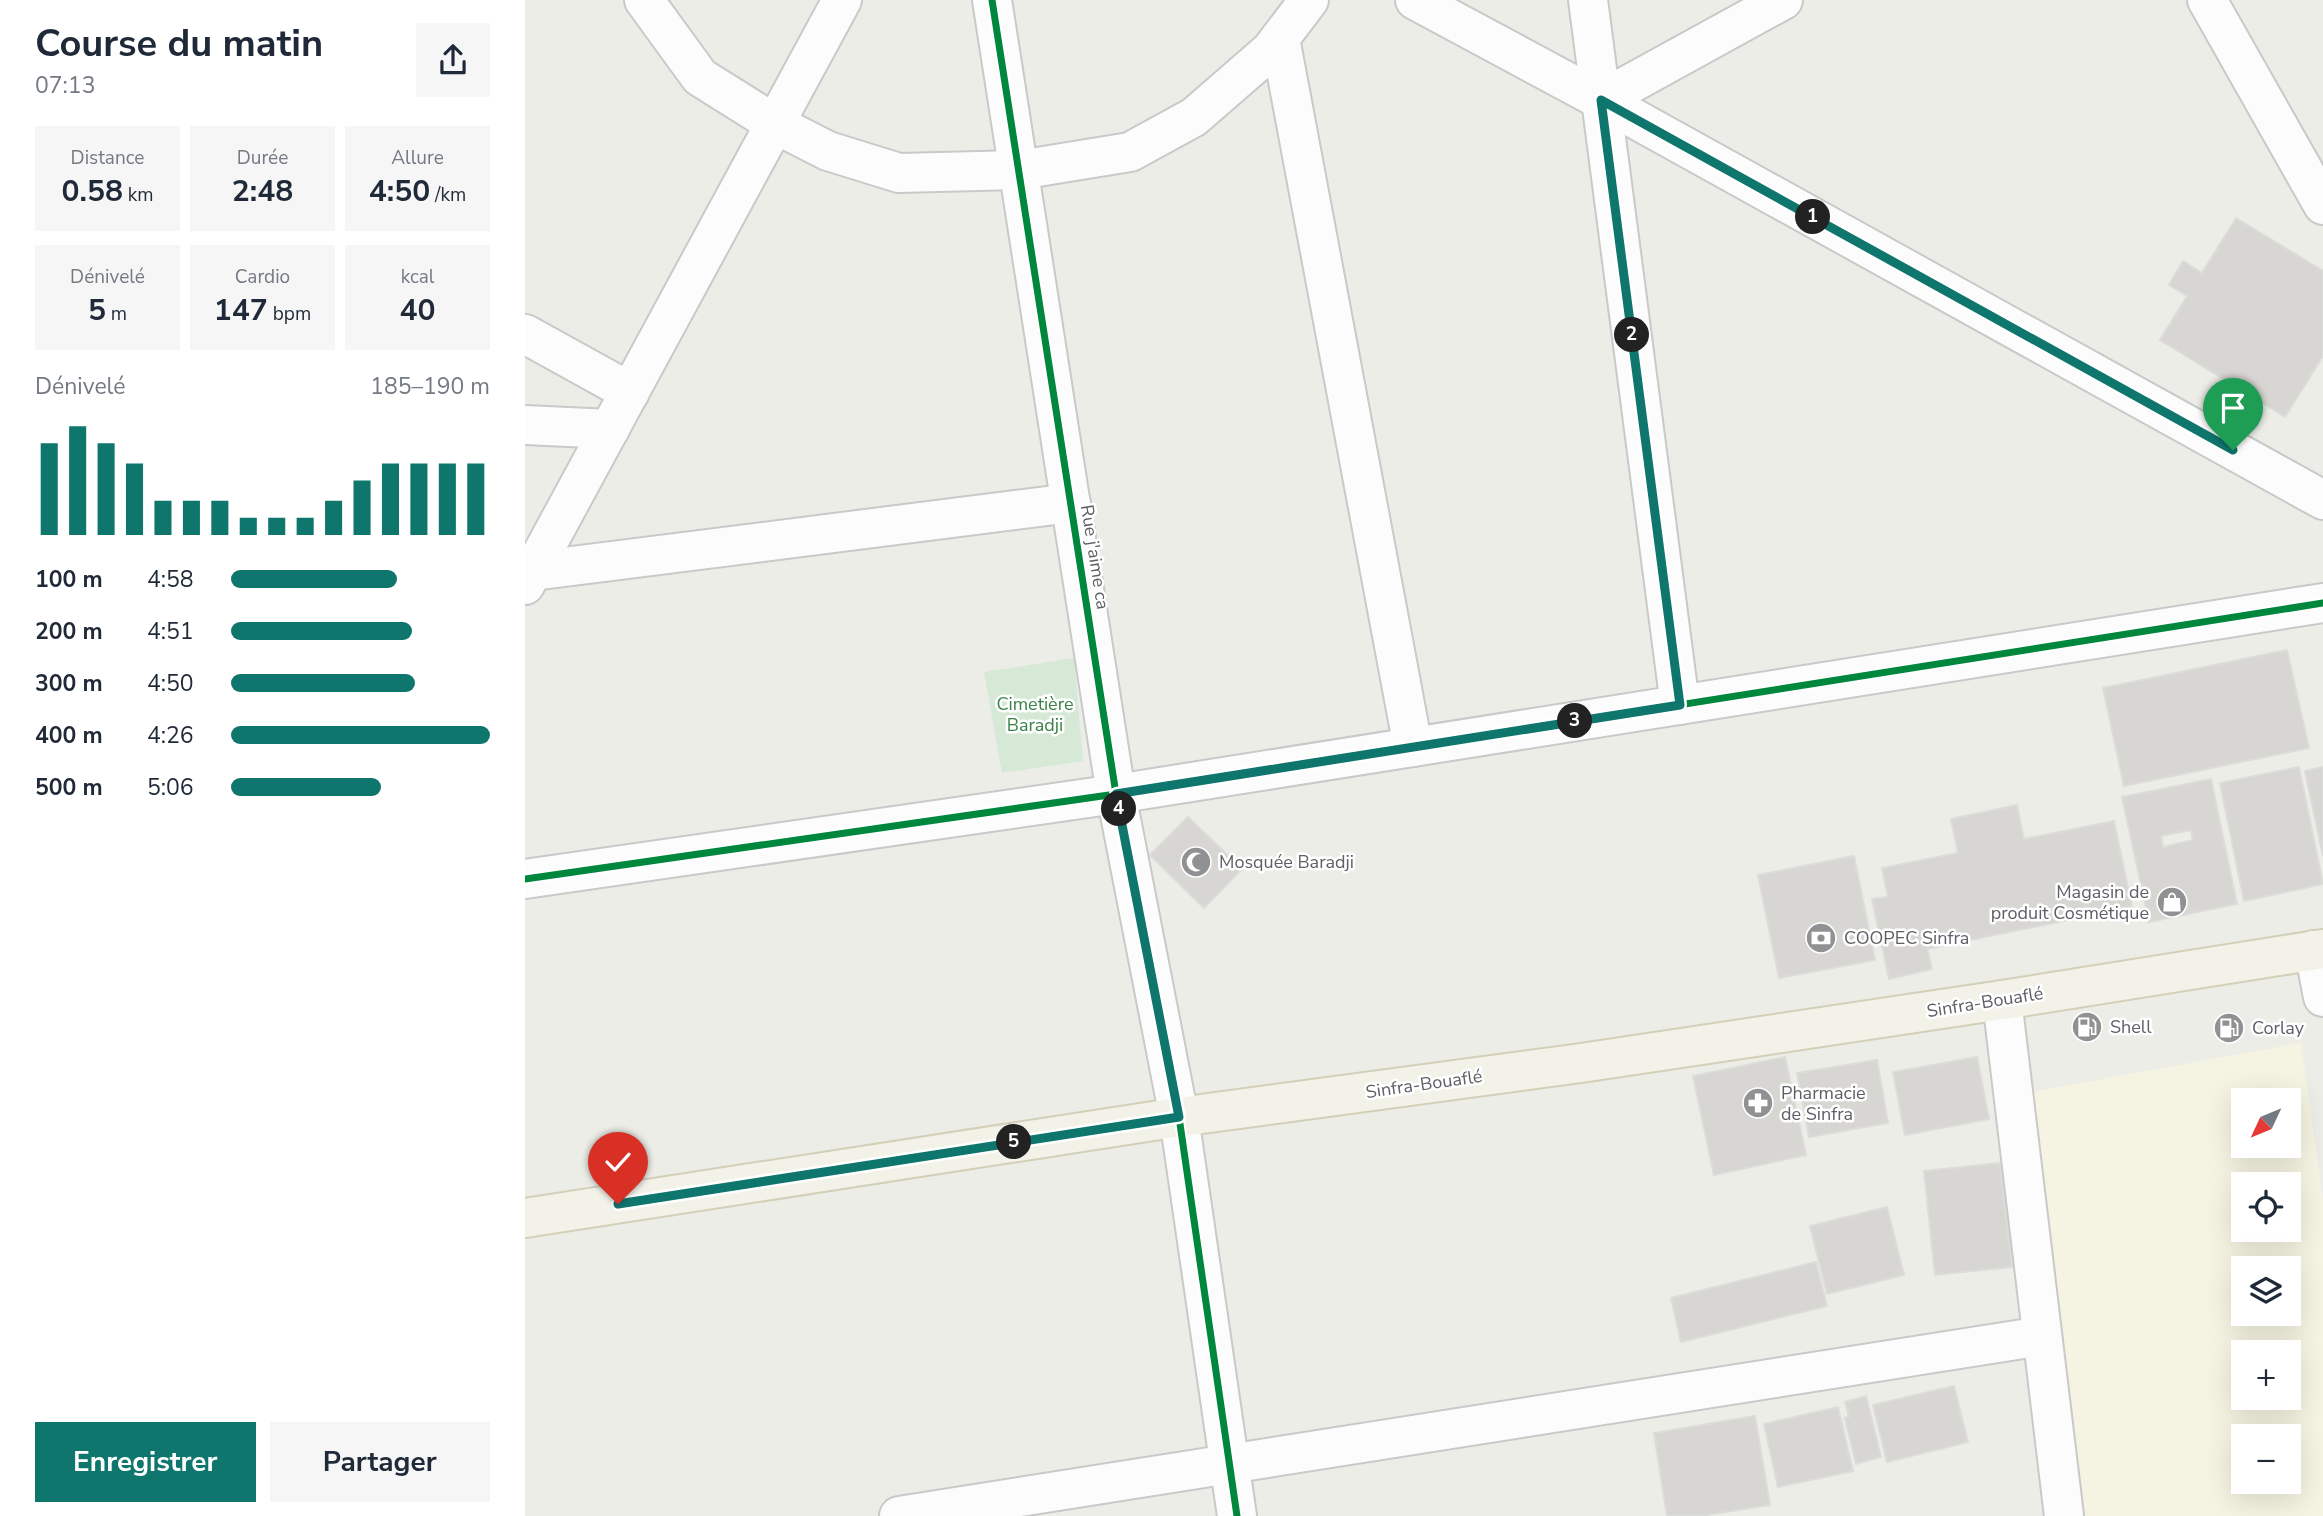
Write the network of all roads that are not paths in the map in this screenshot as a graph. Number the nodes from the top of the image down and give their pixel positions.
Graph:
1 (644, 0) edge
2 (842, 0) edge
3 (992, 0) edge
4 (1310, 0) edge
5 (1415, 0) edge
6 (1588, 0) edge
7 (1783, 0) edge
8 (2207, 0) edge
9 (1280, 38) junction
10 (1601, 100) junction
11 (775, 124) junction
12 (1019, 170) junction
13 (2323, 205) edge
14 (525, 334) edge
15 (630, 392) junction
16 (525, 425) edge
17 (610, 429) junction
18 (2323, 500) edge
19 (1071, 503) junction
20 (528, 576) edge
21 (2323, 603) edge
22 (1680, 705) junction
23 (1413, 747) junction
24 (1116, 794) junction
25 (525, 879) edge
26 (2318, 949) edge
27 (2323, 997) edge
28 (2002, 1000) junction
29 (1179, 1117) junction
30 (525, 1218) edge
31 (2042, 1336) junction
32 (1229, 1463) junction
33 (946, 1512) edge
34 (899, 1516) edge
35 (1237, 1516) edge
36 (2064, 1516) edge

1 - 11 street
2 - 11 street
3 - 12 street, Rue j'aime ca
4 - 9 street
5 - 10 street
6 - 10 street
7 - 10 street
8 - 13 street
9 - 12 street
9 - 23 street
10 - 18 street
10 - 22 street
11 - 12 street
11 - 15 street
12 - 19 street, Rue j'aime ca
14 - 15 street
15 - 17 street
16 - 17 street
17 - 20 street
19 - 20 street
19 - 24 street, Rue j'aime ca
21 - 22 street
22 - 23 street
23 - 24 street
24 - 25 street
24 - 29 street, Rue j'aime ca
26 - 27 street
26 - 28 main road, Sinfra-Bouaflé
28 - 29 main road, Sinfra-Bouaflé
28 - 31 street
29 - 30 main road, Sinfra-Bouaflé
29 - 32 street, Rue j'aime ca
31 - 32 street
31 - 36 street
32 - 33 street
32 - 35 street, Rue j'aime ca
33 - 34 street

